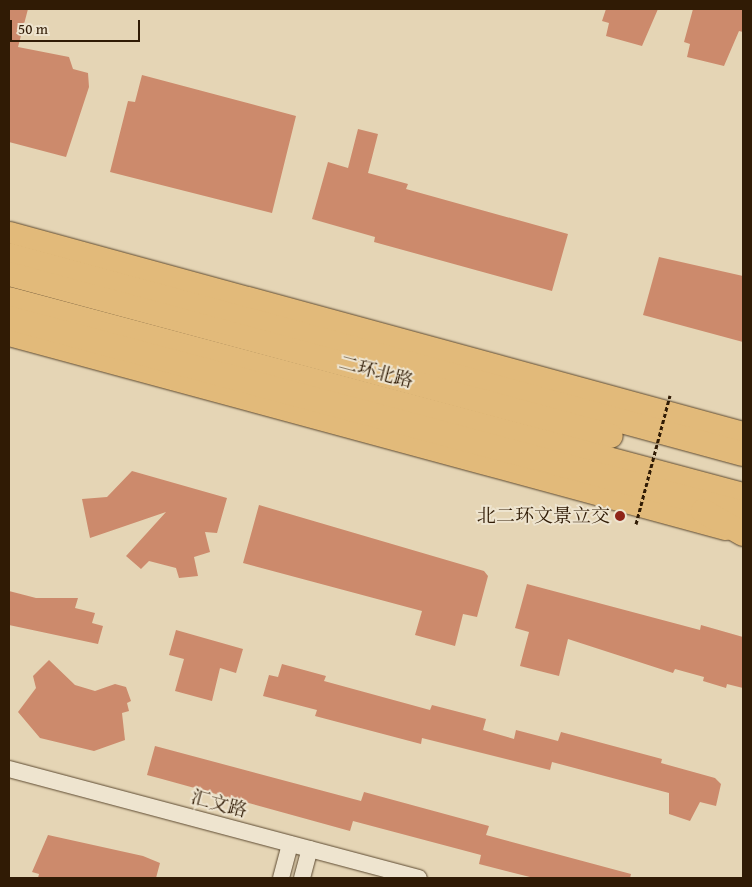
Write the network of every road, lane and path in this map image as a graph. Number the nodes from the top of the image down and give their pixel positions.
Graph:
1 (9, 232) edge
2 (14, 263) edge
3 (9, 299) edge
4 (9, 318) edge
5 (9, 335) edge
6 (198, 350) junction
7 (296, 394) junction
8 (670, 395) dead end
9 (743, 432) edge
10 (684, 438) junction
11 (743, 442) edge
12 (743, 454) edge
13 (743, 471) edge
14 (676, 495) junction
15 (743, 495) edge
16 (743, 513) edge
17 (636, 524) dead end
18 (743, 534) edge
19 (9, 769) edge
20 (290, 844) junction
21 (310, 849) junction
22 (281, 878) edge
23 (302, 878) edge
24 (419, 878) edge

1 - 9 main road
2 - 10 highway
2 - 13 highway, 二环北路
3 - 6 highway, 二环北路
4 - 7 highway
5 - 18 main road
6 - 7 highway
6 - 15 highway, 二环北路
7 - 14 highway
8 - 17 path, bridge
10 - 11 highway
10 - 12 highway
14 - 16 highway
14 - 18 highway
19 - 20 street, 汇文路
20 - 21 street, 汇文路
20 - 22 street
21 - 23 street
21 - 24 street, 汇文路

